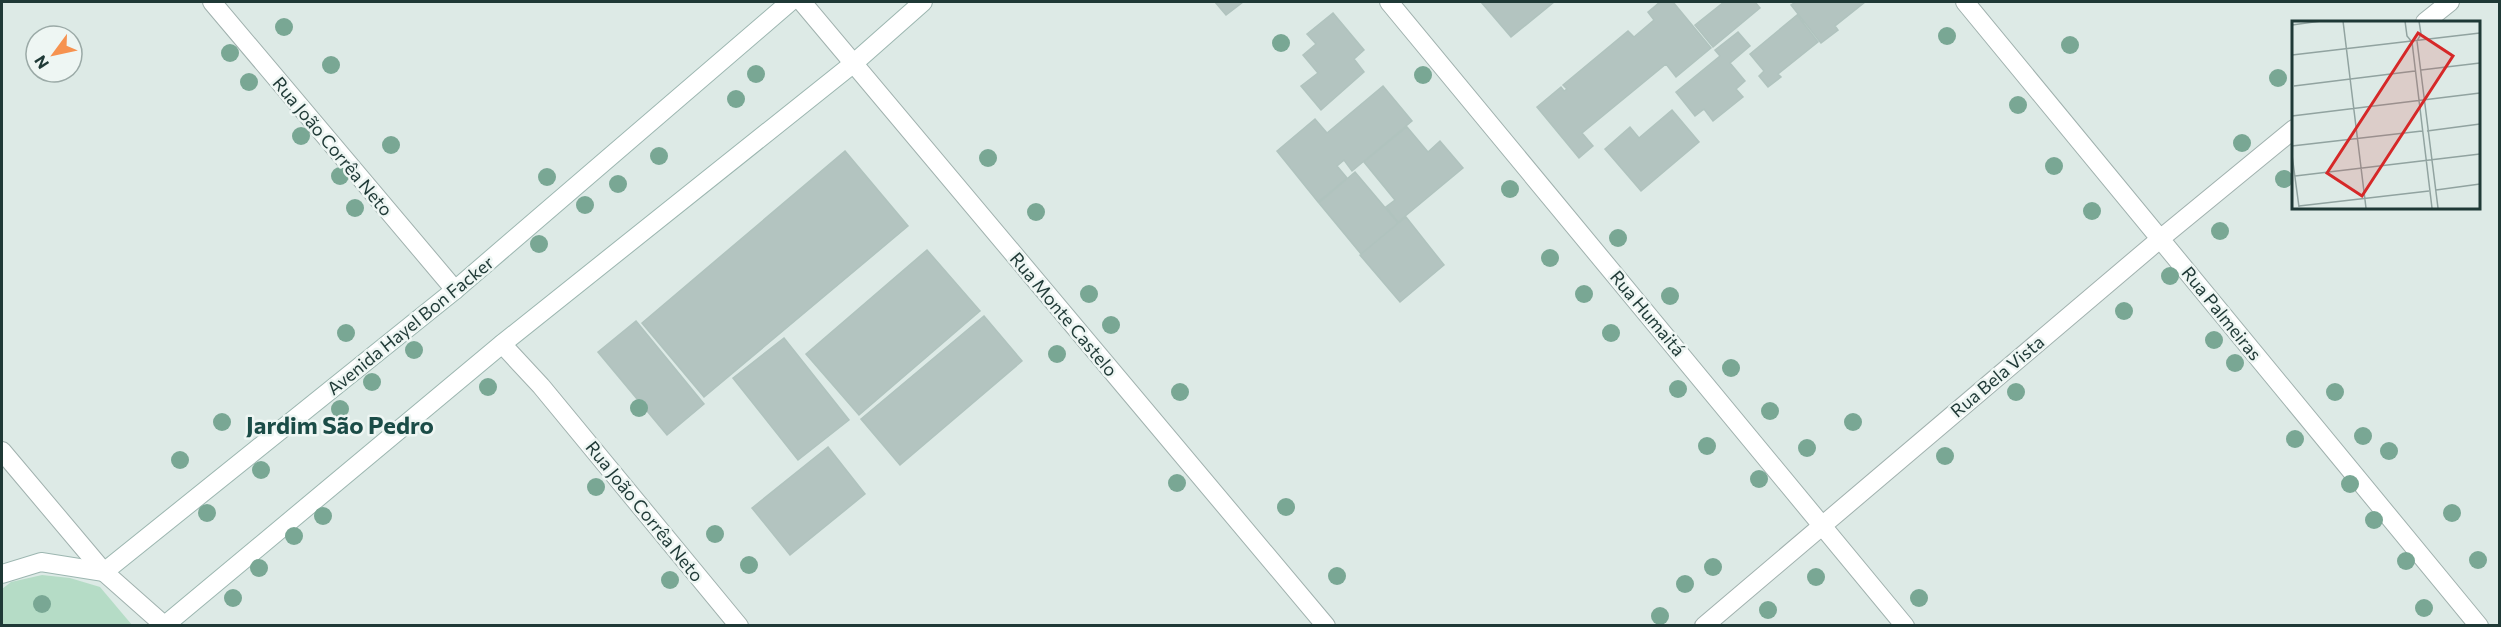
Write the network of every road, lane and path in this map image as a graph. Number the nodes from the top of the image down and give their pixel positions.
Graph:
1 (212, 2) edge
2 (790, 2) edge
3 (802, 2) edge
4 (923, 2) edge
5 (1389, 2) edge
6 (1965, 2) edge
7 (2450, 2) edge
8 (2425, 21) edge
9 (854, 63) junction
10 (2292, 131) edge
11 (2160, 238) junction
12 (455, 290) junction
13 (502, 344) junction
14 (2, 451) edge
15 (1821, 524) junction
16 (104, 572) junction
17 (2, 574) edge
18 (164, 625) edge
19 (739, 626) edge
20 (1326, 626) edge
21 (1704, 626) edge
22 (1905, 626) edge
23 (2479, 626) edge

1 - 12 street, Rua João Corrêa Neto
2 - 12 street, Avenida Hayel Bon Facker
3 - 9 street, Rua Monte Castelo
4 - 9 street
5 - 15 street, Rua Humaitá
6 - 11 street, Rua Palmeiras
7 - 8 street
9 - 13 street
9 - 20 street, Rua Monte Castelo
10 - 11 street, Rua Bela Vista
11 - 15 street, Rua Bela Vista
11 - 23 street, Rua Palmeiras
12 - 16 street, Avenida Hayel Bon Facker
13 - 18 street
13 - 19 street, Rua João Corrêa Neto
14 - 16 street
15 - 21 street, Rua Bela Vista
15 - 22 street, Rua Humaitá
16 - 17 street
16 - 18 street

